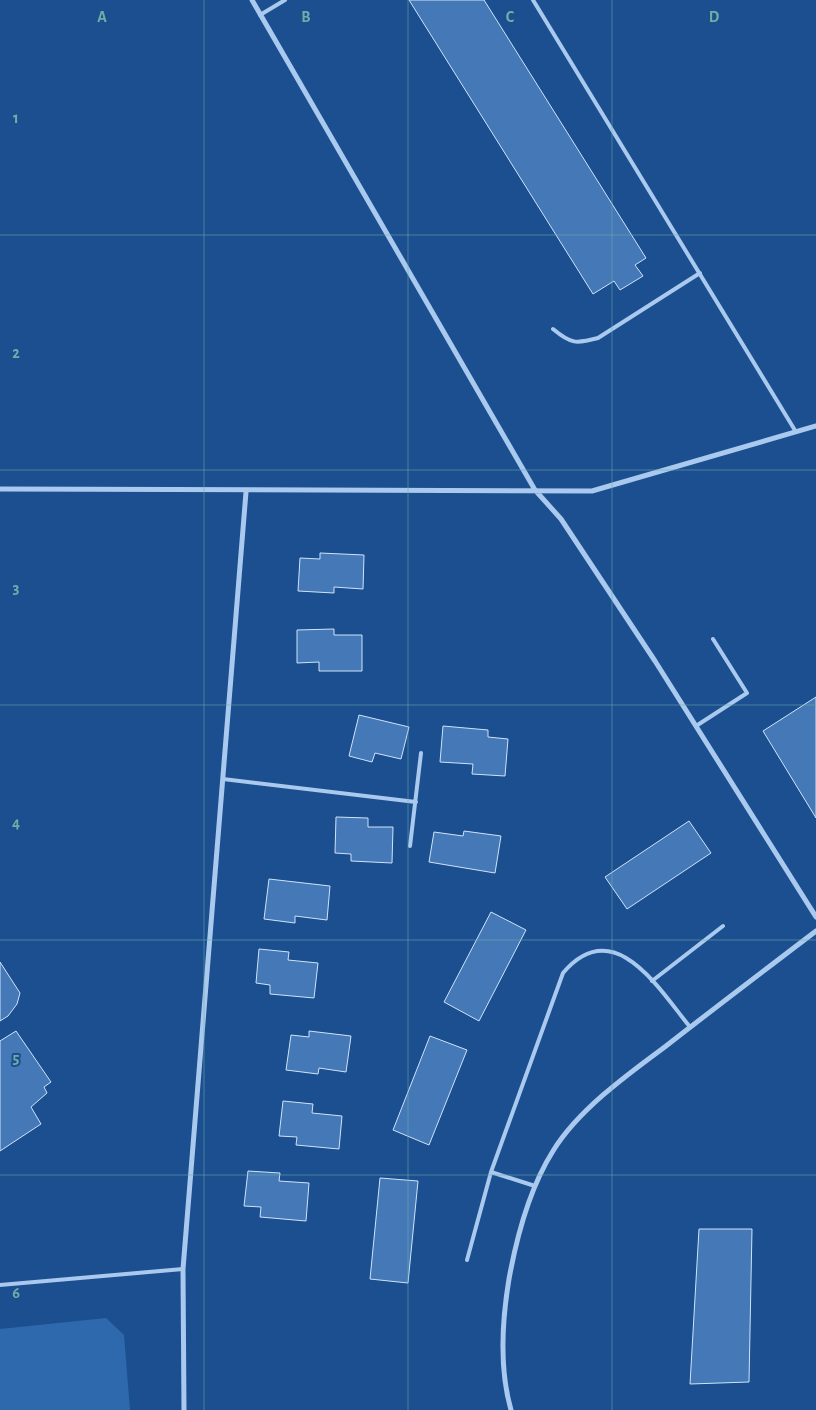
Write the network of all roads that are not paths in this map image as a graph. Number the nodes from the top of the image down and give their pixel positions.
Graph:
1 (252, 0) edge
2 (285, 0) edge
3 (533, 0) edge
4 (260, 15) junction
5 (700, 273) junction
6 (553, 329) dead end
7 (816, 426) edge
8 (796, 432) junction
9 (0, 489) edge
10 (535, 490) junction
11 (246, 492) junction
12 (713, 639) dead end
13 (696, 726) junction
14 (421, 753) dead end
15 (223, 779) junction
16 (416, 802) junction
17 (410, 846) dead end
18 (816, 916) edge
19 (723, 926) dead end
20 (816, 931) edge
21 (652, 981) junction
22 (690, 1027) junction
23 (491, 1172) junction
24 (536, 1186) junction
25 (467, 1260) dead end
26 (183, 1269) junction
27 (0, 1285) edge
28 (184, 1410) edge
29 (511, 1410) edge

1 - 4 street
2 - 4 lane
3 - 5 lane
4 - 10 street
5 - 6 lane
5 - 8 lane
7 - 8 street
8 - 10 street
9 - 11 street
10 - 11 street
10 - 13 street
11 - 15 street
12 - 13 lane
13 - 18 street
14 - 16 lane
15 - 16 lane
15 - 26 street
16 - 17 lane
19 - 21 lane
20 - 22 street
21 - 22 lane
21 - 23 lane
22 - 24 street
23 - 24 lane
23 - 25 lane
24 - 29 street
26 - 27 lane
26 - 28 street

